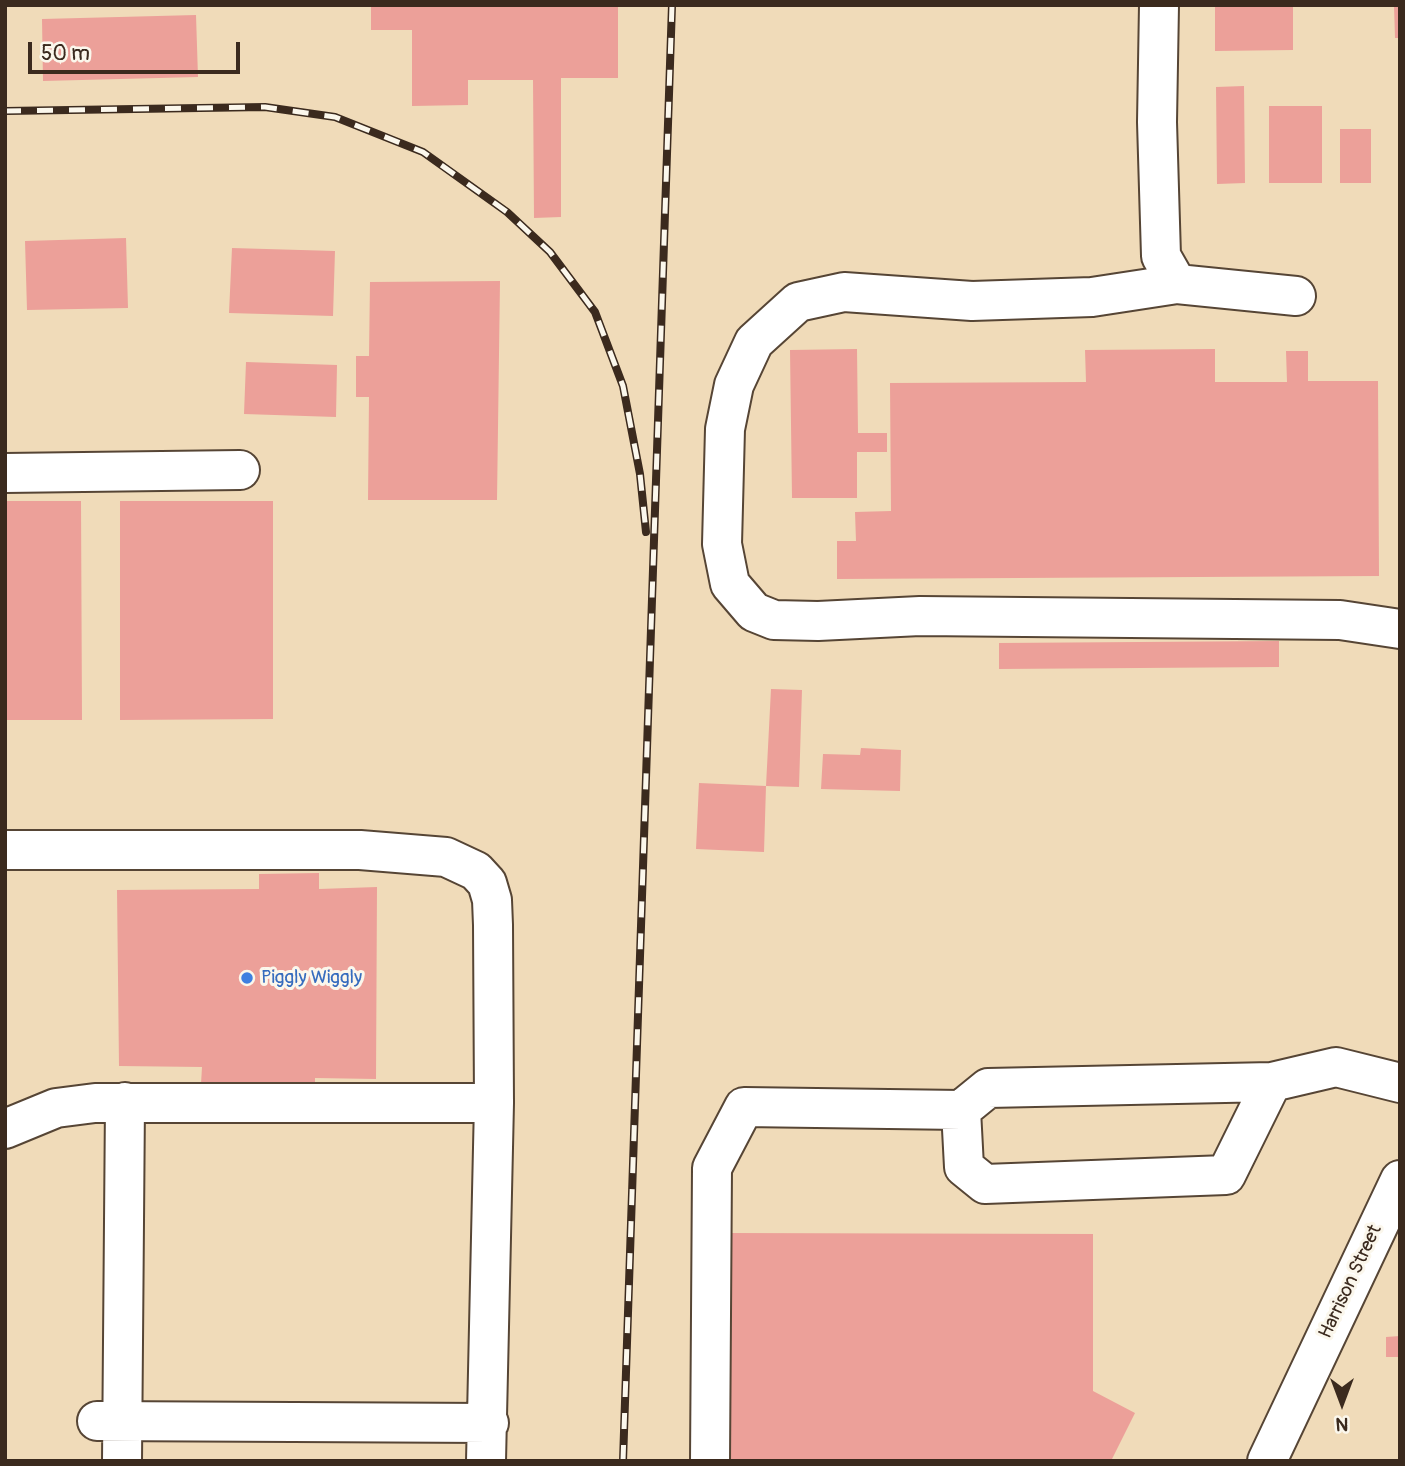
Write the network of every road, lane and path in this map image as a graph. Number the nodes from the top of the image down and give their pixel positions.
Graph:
1 (1159, 5) edge
2 (1177, 284) junction
3 (1296, 296) dead end
4 (240, 470) dead end
5 (5, 473) edge
6 (1400, 629) edge
7 (5, 850) edge
8 (1272, 1082) junction
9 (1400, 1083) edge
10 (125, 1102) junction
11 (494, 1103) junction
12 (961, 1110) junction
13 (5, 1129) edge
14 (1400, 1180) edge
15 (110, 1421) junction
16 (489, 1423) junction
17 (122, 1461) edge
18 (486, 1461) edge
19 (710, 1461) edge
20 (1267, 1461) edge

1 - 2 street
2 - 3 street
2 - 6 street
4 - 5 street
7 - 11 street
8 - 9 street
8 - 12 street
8 - 12 street
10 - 11 street
10 - 13 street
10 - 15 street
11 - 16 street
12 - 19 street
14 - 20 street, Harrison Street
15 - 16 street
15 - 17 street
16 - 18 street

